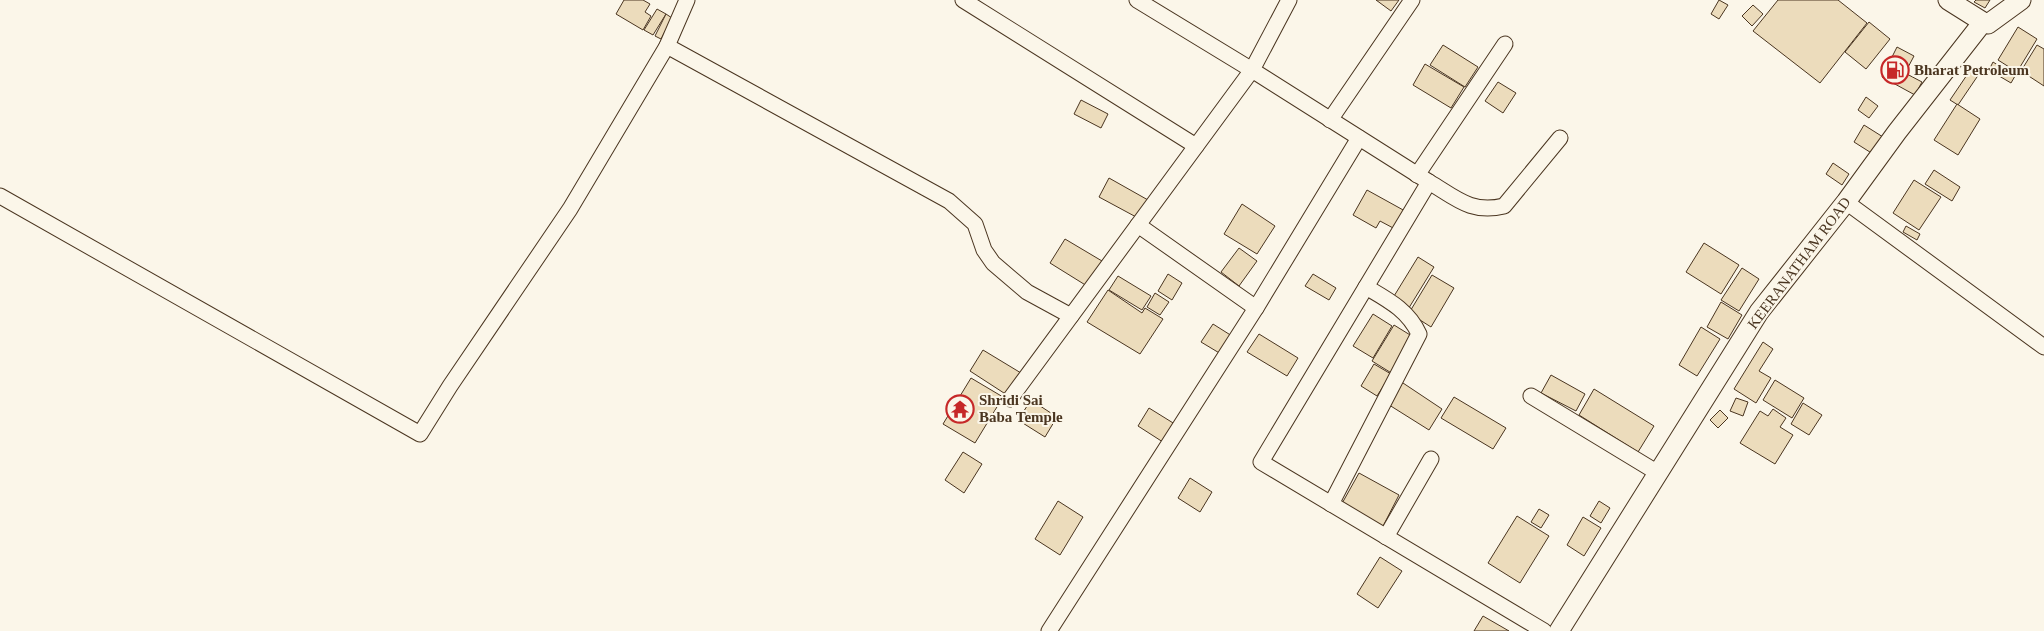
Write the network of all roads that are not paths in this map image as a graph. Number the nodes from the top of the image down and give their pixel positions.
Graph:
1 (687, 0) edge
2 (963, 0) edge
3 (1137, 0) edge
4 (1289, 0) edge
5 (1412, 0) edge
6 (1948, 0) edge
7 (2021, 0) edge
8 (1983, 22) junction
9 (1505, 44) dead end
10 (667, 46) junction
11 (1252, 70) junction
12 (1330, 120) junction
13 (1358, 138) junction
14 (1560, 138) dead end
15 (1196, 146) junction
16 (1423, 179) junction
17 (0, 196) edge
18 (1846, 202) junction
19 (1138, 225) junction
20 (1366, 287) junction
21 (1256, 308) junction
22 (1071, 316) junction
23 (2044, 347) edge
24 (1531, 396) dead end
25 (1010, 399) dead end
26 (1431, 459) dead end
27 (1658, 473) junction
28 (1331, 504) junction
29 (1386, 537) junction
30 (1049, 631) edge
31 (1544, 631) edge
32 (1558, 631) edge

1 - 10 street
2 - 15 street
3 - 11 street
4 - 11 street
5 - 12 street
6 - 8 street
7 - 8 street, KEERANATHAM ROAD
8 - 18 street, KEERANATHAM ROAD
9 - 16 street
10 - 17 street
10 - 22 street
11 - 12 street
11 - 15 street
12 - 13 street
13 - 16 street
13 - 21 street
14 - 16 street
15 - 19 street
16 - 20 street
18 - 23 street
18 - 27 street, KEERANATHAM ROAD
19 - 21 street
19 - 22 street
20 - 28 street
20 - 28 street
21 - 30 street
22 - 25 street
24 - 27 street
26 - 29 street
27 - 32 street, KEERANATHAM ROAD
28 - 29 street
29 - 31 street

